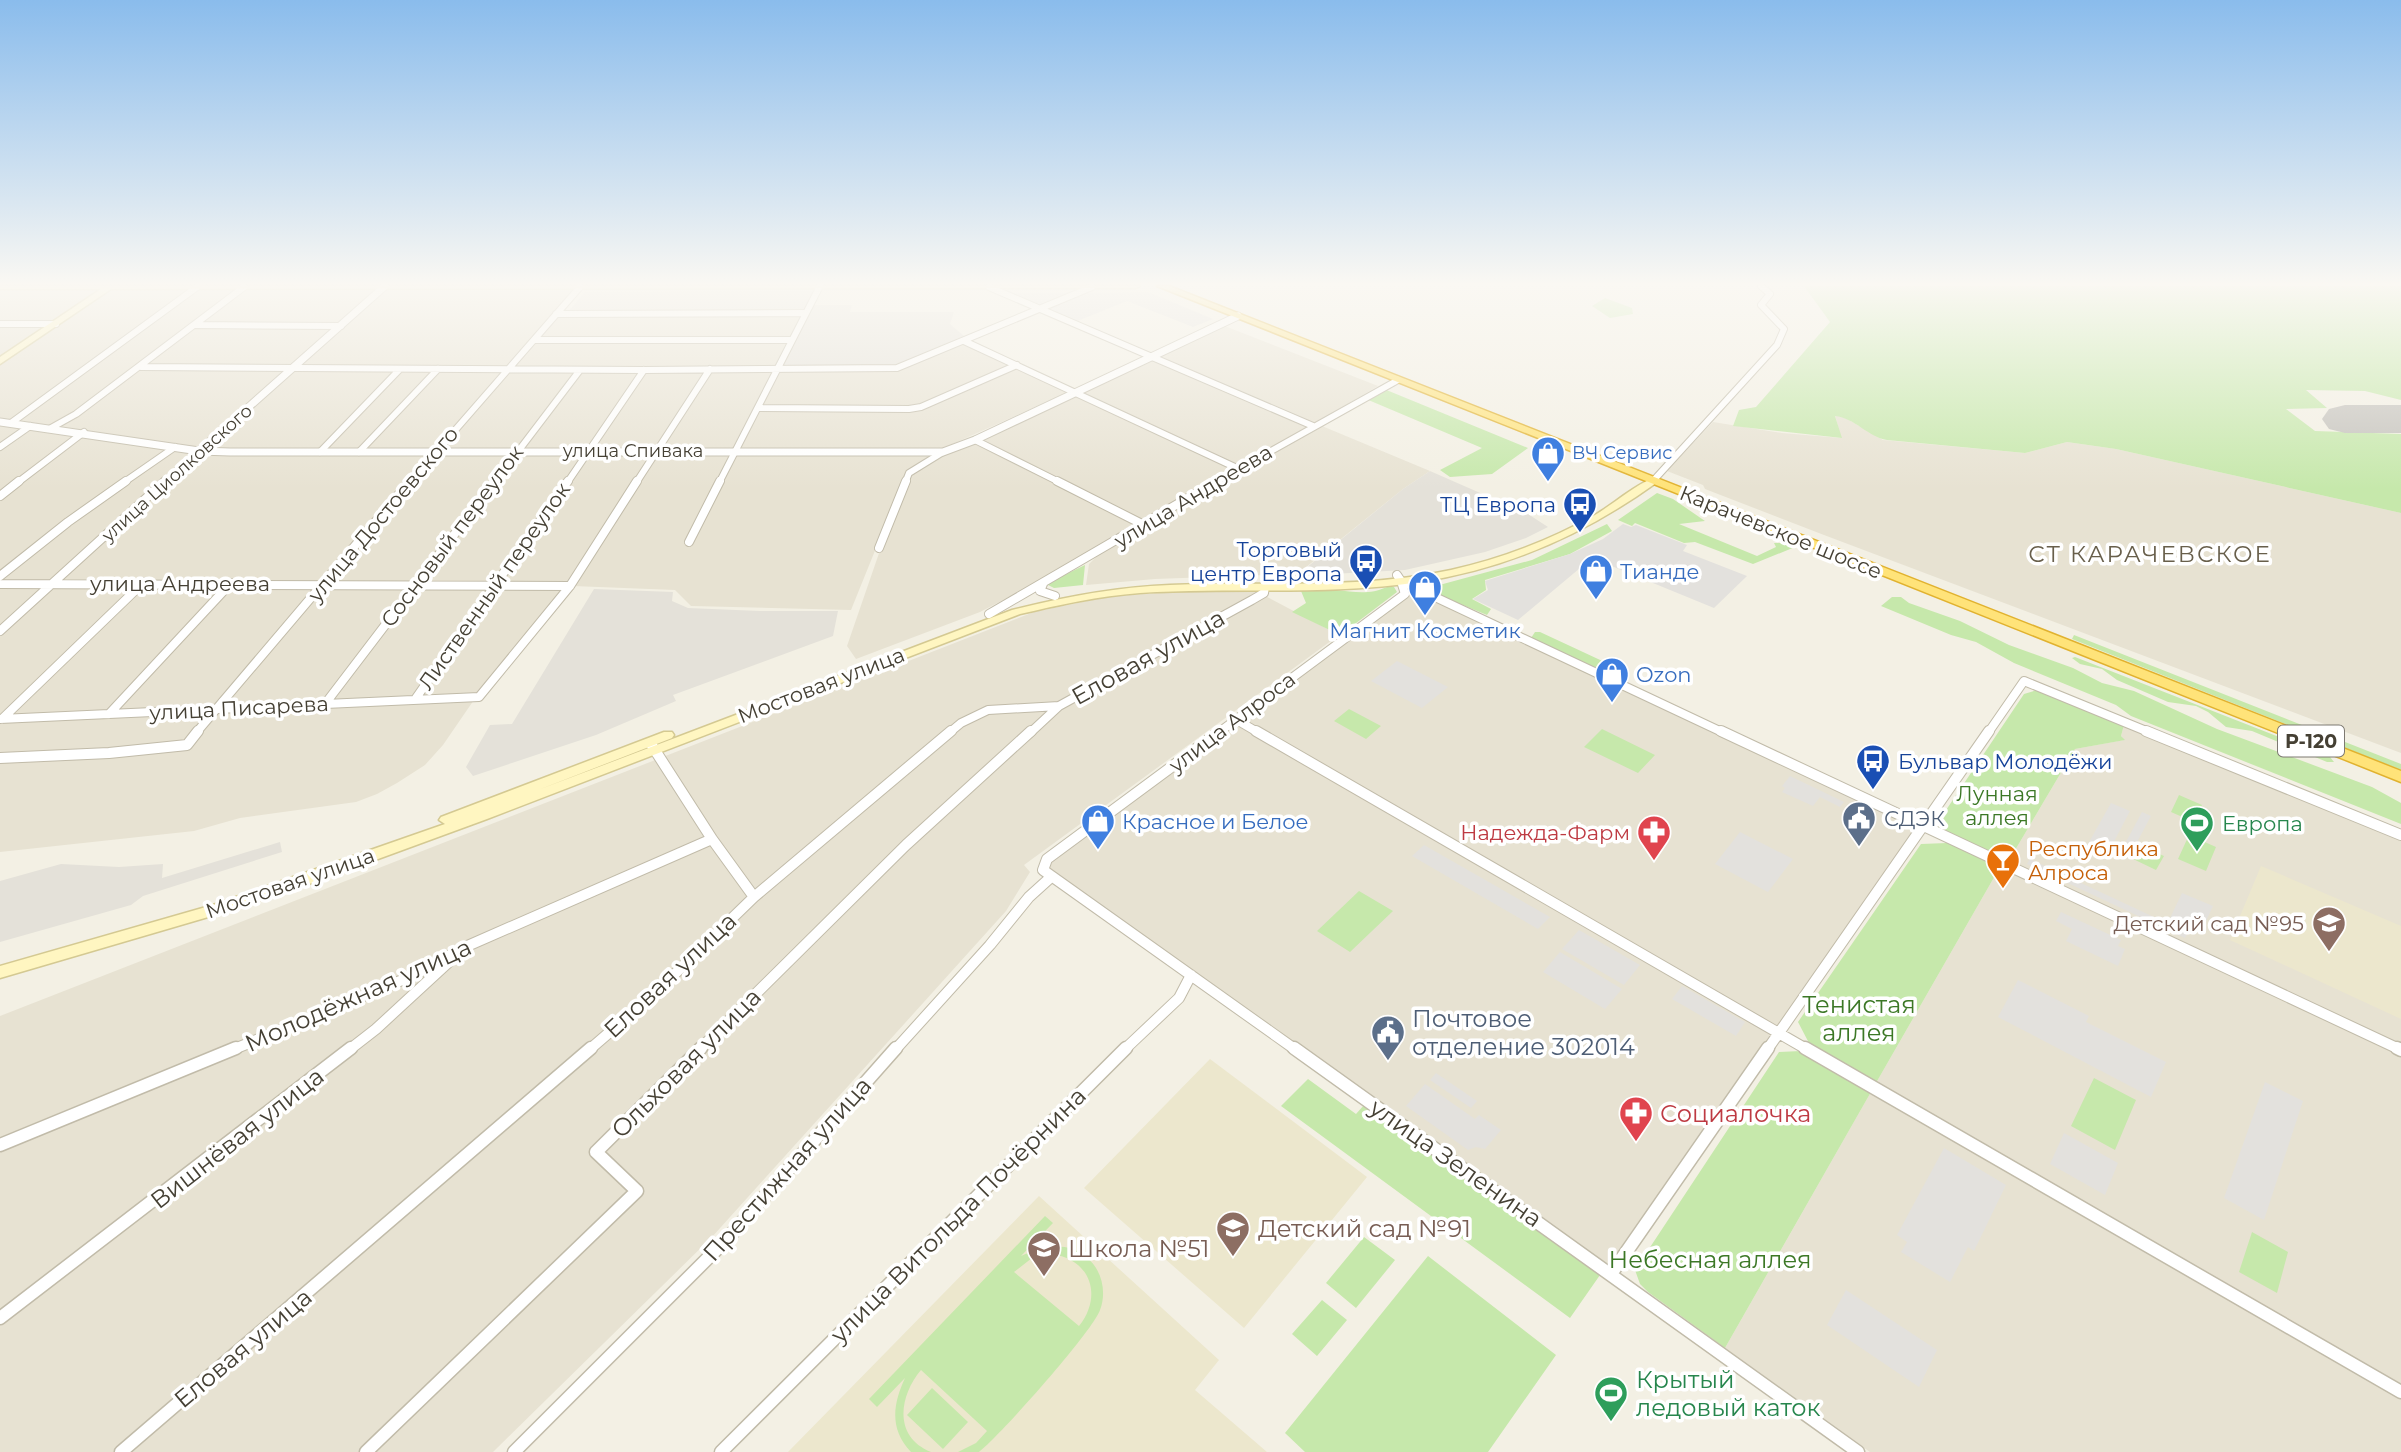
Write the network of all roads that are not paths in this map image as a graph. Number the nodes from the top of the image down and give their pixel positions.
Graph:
1 (106, 354) edge
2 (158, 354) edge
3 (310, 354) edge
4 (522, 354) edge
5 (783, 354) edge
6 (932, 354) edge
7 (992, 354) edge
8 (1146, 354) edge
9 (1156, 354) edge
10 (1332, 354) edge
11 (1769, 354) edge
12 (1151, 356) junction
13 (1017, 365) junction
14 (141, 367) junction
15 (295, 367) junction
16 (776, 368) junction
17 (400, 369) junction
18 (438, 369) junction
19 (710, 369) junction
20 (508, 370) junction
21 (580, 370) junction
22 (644, 370) junction
23 (1398, 380) junction
24 (1078, 392) junction
25 (758, 408) junction
26 (0, 422) edge
27 (11, 423) junction
28 (30, 426) junction
29 (1313, 426) junction
30 (51, 428) junction
31 (84, 432) junction
32 (975, 440) junction
33 (0, 447) edge
34 (174, 447) junction
35 (199, 451) junction
36 (588, 451) junction
37 (659, 451) junction
38 (735, 451) junction
39 (320, 452) junction
40 (359, 452) junction
41 (435, 452) junction
42 (516, 452) junction
43 (943, 452) junction
44 (1239, 469) junction
45 (1648, 479) junction
46 (0, 496) edge
47 (1144, 525) junction
48 (689, 542) dead end
49 (879, 548) dead end
50 (0, 576) edge
51 (1399, 578) junction
52 (55, 582) junction
53 (144, 582) junction
54 (231, 583) junction
55 (324, 583) junction
56 (0, 584) edge
57 (414, 584) junction
58 (1043, 584) junction
59 (498, 585) junction
60 (570, 586) junction
61 (1265, 586) junction
62 (1055, 596) junction
63 (989, 614) junction
64 (0, 631) edge
65 (416, 698) junction
66 (325, 704) junction
67 (1059, 706) junction
68 (215, 708) junction
69 (108, 714) junction
70 (1, 719) edge
71 (1235, 719) junction
72 (187, 745) joint
73 (652, 746) junction
74 (0, 758) edge
75 (2401, 777) edge
76 (1923, 826) junction
77 (2401, 835) edge
78 (712, 839) junction
79 (1050, 878) junction
80 (754, 897) junction
81 (465, 947) junction
82 (0, 964) edge
83 (0, 972) edge
84 (1191, 975) junction
85 (1777, 1031) junction
86 (2401, 1050) edge
87 (0, 1145) edge
88 (1611, 1274) junction
89 (0, 1318) edge
90 (2401, 1392) edge
91 (1850, 1450) edge
92 (121, 1452) edge
93 (366, 1452) edge
94 (514, 1452) edge
95 (721, 1452) edge

1 - 27 street
2 - 14 street
3 - 15 street, улица Циолковского
4 - 20 street, улица Достоевского
5 - 16 street
6 - 16 street
7 - 13 street
8 - 12 street
9 - 12 street, улица Спивака
10 - 23 highway, Карачевское шоссе
11 - 45 street
12 - 24 street, улица Спивака
12 - 29 street
13 - 24 street
13 - 25 street
14 - 15 street
14 - 30 street
15 - 17 street
15 - 35 street, улица Циолковского
16 - 19 street
16 - 25 street
17 - 18 street
17 - 39 street
18 - 20 street
18 - 40 street
19 - 22 street
19 - 37 street
20 - 21 street
20 - 41 street, улица Достоевского
21 - 22 street
21 - 42 street, Сосновый переулок
22 - 36 street, Лиственный переулок
23 - 29 street, улица Андреева
23 - 45 highway, Карачевское шоссе
24 - 32 street, улица Спивака
24 - 44 street
25 - 38 street
26 - 27 street, улица Спивака
27 - 28 street, улица Спивака
28 - 30 street, улица Спивака
28 - 33 street
29 - 44 street, улица Андреева
30 - 31 street, улица Спивака
31 - 34 street, улица Спивака
31 - 46 street
32 - 43 street, улица Спивака
32 - 47 street
34 - 35 street, улица Спивака
34 - 50 street
35 - 39 street, улица Спивака
35 - 52 street, улица Циолковского
36 - 37 street, улица Спивака
36 - 42 street, улица Спивака
36 - 59 street, Лиственный переулок
37 - 38 street, улица Спивака
37 - 60 street
38 - 43 street, улица Спивака
38 - 48 street
39 - 40 street, улица Спивака
40 - 41 street, улица Спивака
41 - 42 street, улица Спивака
41 - 55 street, улица Достоевского
42 - 57 street, Сосновый переулок
43 - 49 street
44 - 47 street, улица Андреева
45 - 51 main road, Мостовая улица
45 - 75 highway, Карачевское шоссе / Р-120
47 - 58 street, улица Андреева
51 - 61 main road, Мостовая улица
51 - 62 main road, Мостовая улица
51 - 71 street, улица Алроса
51 - 76 street
52 - 53 street, улица Андреева
52 - 56 street, улица Андреева
52 - 64 street, улица Циолковского
53 - 54 street, улица Андреева
53 - 70 street
54 - 55 street, улица Андреева
54 - 69 street
55 - 57 street, улица Андреева
55 - 68 street, улица Достоевского
57 - 59 street, улица Андреева
57 - 66 street, Сосновый переулок
58 - 62 street
58 - 63 street, улица Андреева
59 - 60 street, улица Андреева
59 - 65 street, Лиственный переулок
60 - 65 street, улица Писарева
61 - 67 street, Еловая улица
61 - 73 main road, Мостовая улица
62 - 63 main road, Мостовая улица
63 - 73 main road, Мостовая улица
65 - 66 street, улица Писарева
66 - 68 street, улица Писарева
67 - 80 street, Еловая улица
67 - 93 street, Ольховая улица
68 - 69 street, улица Писарева
68 - 72 street, улица Достоевского
69 - 70 street, улица Писарева
71 - 79 street, улица Алроса
71 - 85 street
72 - 74 street
73 - 78 street
73 - 82 main road, Мостовая улица
73 - 83 main road, Мостовая улица
76 - 77 street
76 - 85 street
76 - 86 street
78 - 80 street
78 - 81 street, Молодёжная улица
79 - 84 street, улица Зеленина
79 - 94 street, Престижная улица
80 - 92 street, Еловая улица
81 - 87 street, Молодёжная улица
81 - 89 street, Вишнёвая улица
84 - 88 street, улица Зеленина
84 - 95 street, улица Витольда Почёрнина
85 - 88 street
85 - 90 street
88 - 91 street, улица Зеленина

